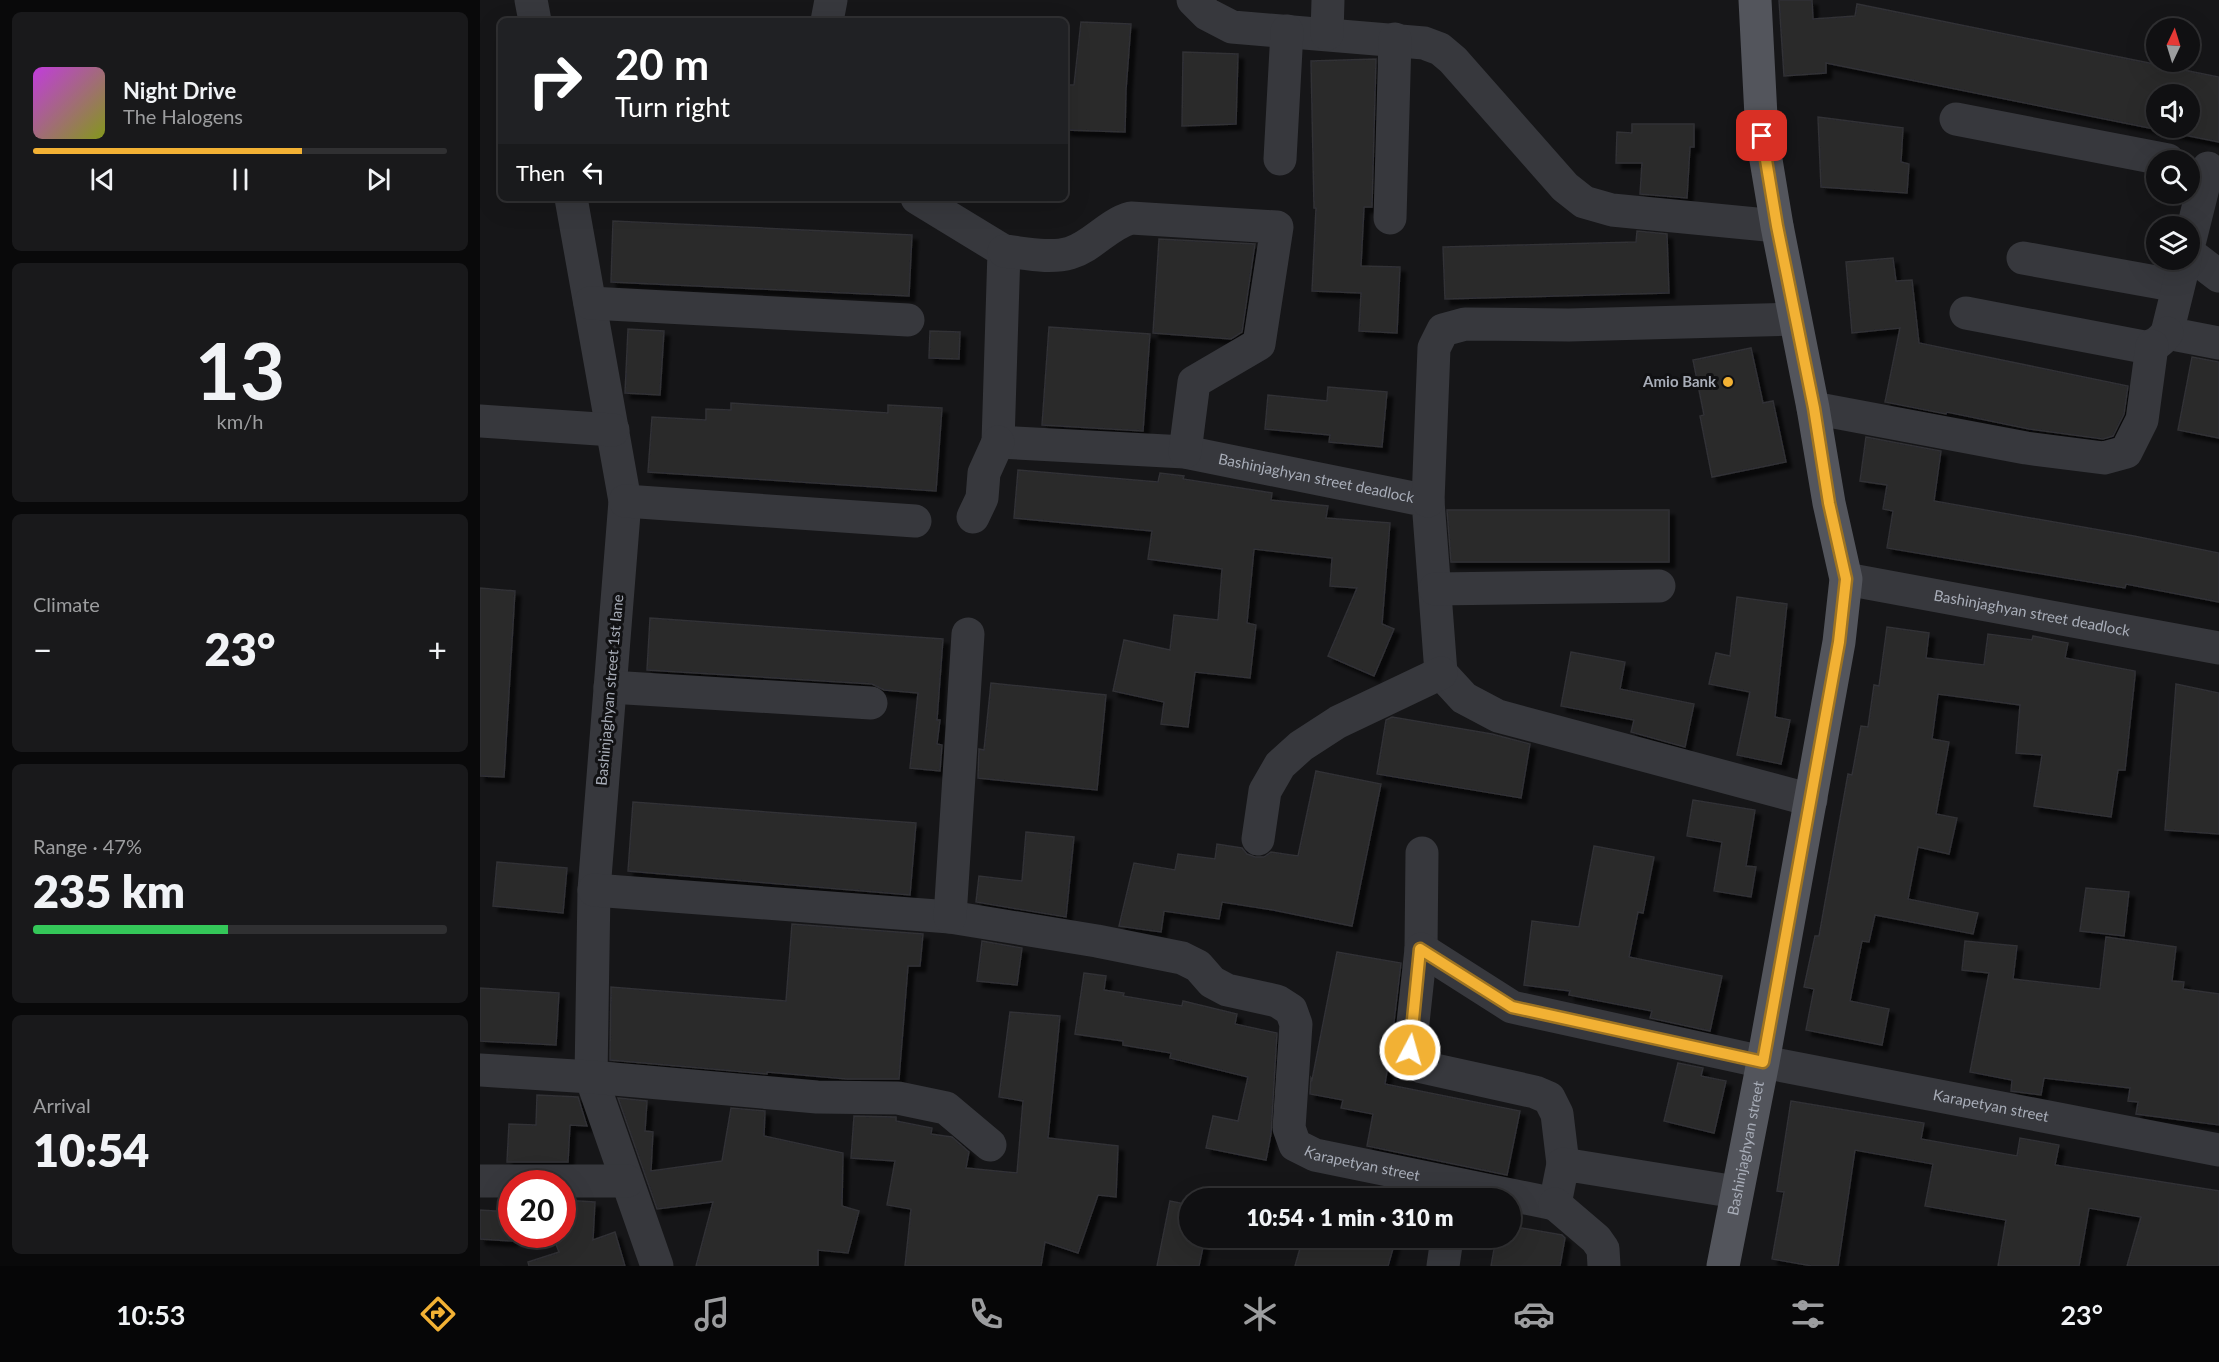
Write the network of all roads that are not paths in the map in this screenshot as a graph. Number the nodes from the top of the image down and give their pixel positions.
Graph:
1 (531, 0) edge
2 (831, 0) edge
3 (1193, 0) edge
4 (1328, 0) edge
5 (1755, 0) edge
6 (534, 18) edge
7 (828, 18) edge
8 (1287, 31) junction
9 (1327, 34) junction
10 (1395, 39) junction
11 (1956, 119) dead end
12 (2146, 156) edge
13 (1280, 159) dead end
14 (2206, 167) edge
15 (572, 201) edge
16 (922, 201) edge
17 (2195, 216) edge
18 (1390, 218) dead end
19 (1777, 226) junction
20 (1004, 251) junction
21 (2023, 258) dead end
22 (2200, 262) edge
23 (2182, 273) edge
24 (2219, 276) edge
25 (590, 303) junction
26 (1966, 313) dead end
27 (1795, 319) junction
28 (908, 320) dead end
29 (2160, 340) junction
30 (2219, 343) edge
31 (1814, 408) junction
32 (480, 421) edge
33 (613, 430) junction
34 (998, 442) junction
35 (1185, 452) junction
36 (625, 501) junction
37 (1428, 501) junction
38 (973, 517) dead end
39 (915, 520) dead end
40 (1846, 579) junction
41 (1659, 586) dead end
42 (1435, 589) junction
43 (968, 634) dead end
44 (2219, 648) edge
45 (1441, 673) junction
46 (610, 687) junction
47 (871, 703) dead end
48 (1811, 800) junction
49 (1258, 839) dead end
50 (1422, 853) dead end
51 (594, 890) junction
52 (954, 917) junction
53 (1420, 949) junction
54 (1763, 1062) junction
55 (480, 1070) edge
56 (591, 1077) junction
57 (990, 1145) dead end
58 (2219, 1150) edge
59 (1563, 1164) junction
60 (480, 1181) edge
61 (627, 1181) junction
62 (1443, 1188) edge
63 (1737, 1192) junction
64 (1521, 1200) edge
65 (1555, 1204) junction
66 (1446, 1248) edge
67 (657, 1266) edge
68 (1443, 1266) edge
69 (1604, 1266) edge
70 (1723, 1266) edge

1 - 6 street
2 - 7 street
3 - 8 street
4 - 9 street
5 - 19 main road, Bashinjaghyan street
8 - 9 street
8 - 13 street
9 - 10 street
10 - 18 street
10 - 19 street
11 - 12 street
14 - 17 street
15 - 25 street, Bashinjaghyan street 1st lane
16 - 20 street
19 - 27 main road, Bashinjaghyan street
20 - 34 street
20 - 35 street
21 - 23 street
22 - 24 street
23 - 29 street
25 - 28 street
25 - 33 street, Bashinjaghyan street 1st lane
26 - 29 street
27 - 31 main road, Bashinjaghyan street
27 - 37 street
29 - 30 street
29 - 31 street
31 - 40 main road, Bashinjaghyan street
32 - 33 street
33 - 36 street, Bashinjaghyan street 1st lane
34 - 35 street, Bashinjaghyan street deadlock
34 - 38 street
35 - 37 street, Bashinjaghyan street deadlock
36 - 39 street
36 - 46 street, Bashinjaghyan street 1st lane
37 - 42 street, Bashinjaghyan street deadlock
40 - 44 street, Bashinjaghyan street deadlock
40 - 48 main road, Bashinjaghyan street
41 - 42 street
42 - 45 street, Bashinjaghyan street deadlock
43 - 52 street
45 - 48 street
45 - 49 street
46 - 47 street
46 - 51 street, Bashinjaghyan street 1st lane
48 - 54 main road, Bashinjaghyan street
50 - 53 street
51 - 52 street, Karapetyan street
51 - 56 street, Bashinjaghyan street 1st lane
52 - 62 street, Karapetyan street
53 - 54 street, Karapetyan street
53 - 59 street
54 - 58 street, Karapetyan street
54 - 63 main road, Bashinjaghyan street
55 - 56 street
56 - 57 street
56 - 61 street, Bashinjaghyan street 1st lane
59 - 63 street
59 - 65 street
60 - 61 street
61 - 67 street, Bashinjaghyan street 1st lane
63 - 70 main road, Bashinjaghyan street
64 - 65 street, Karapetyan street
65 - 69 street
66 - 68 street

